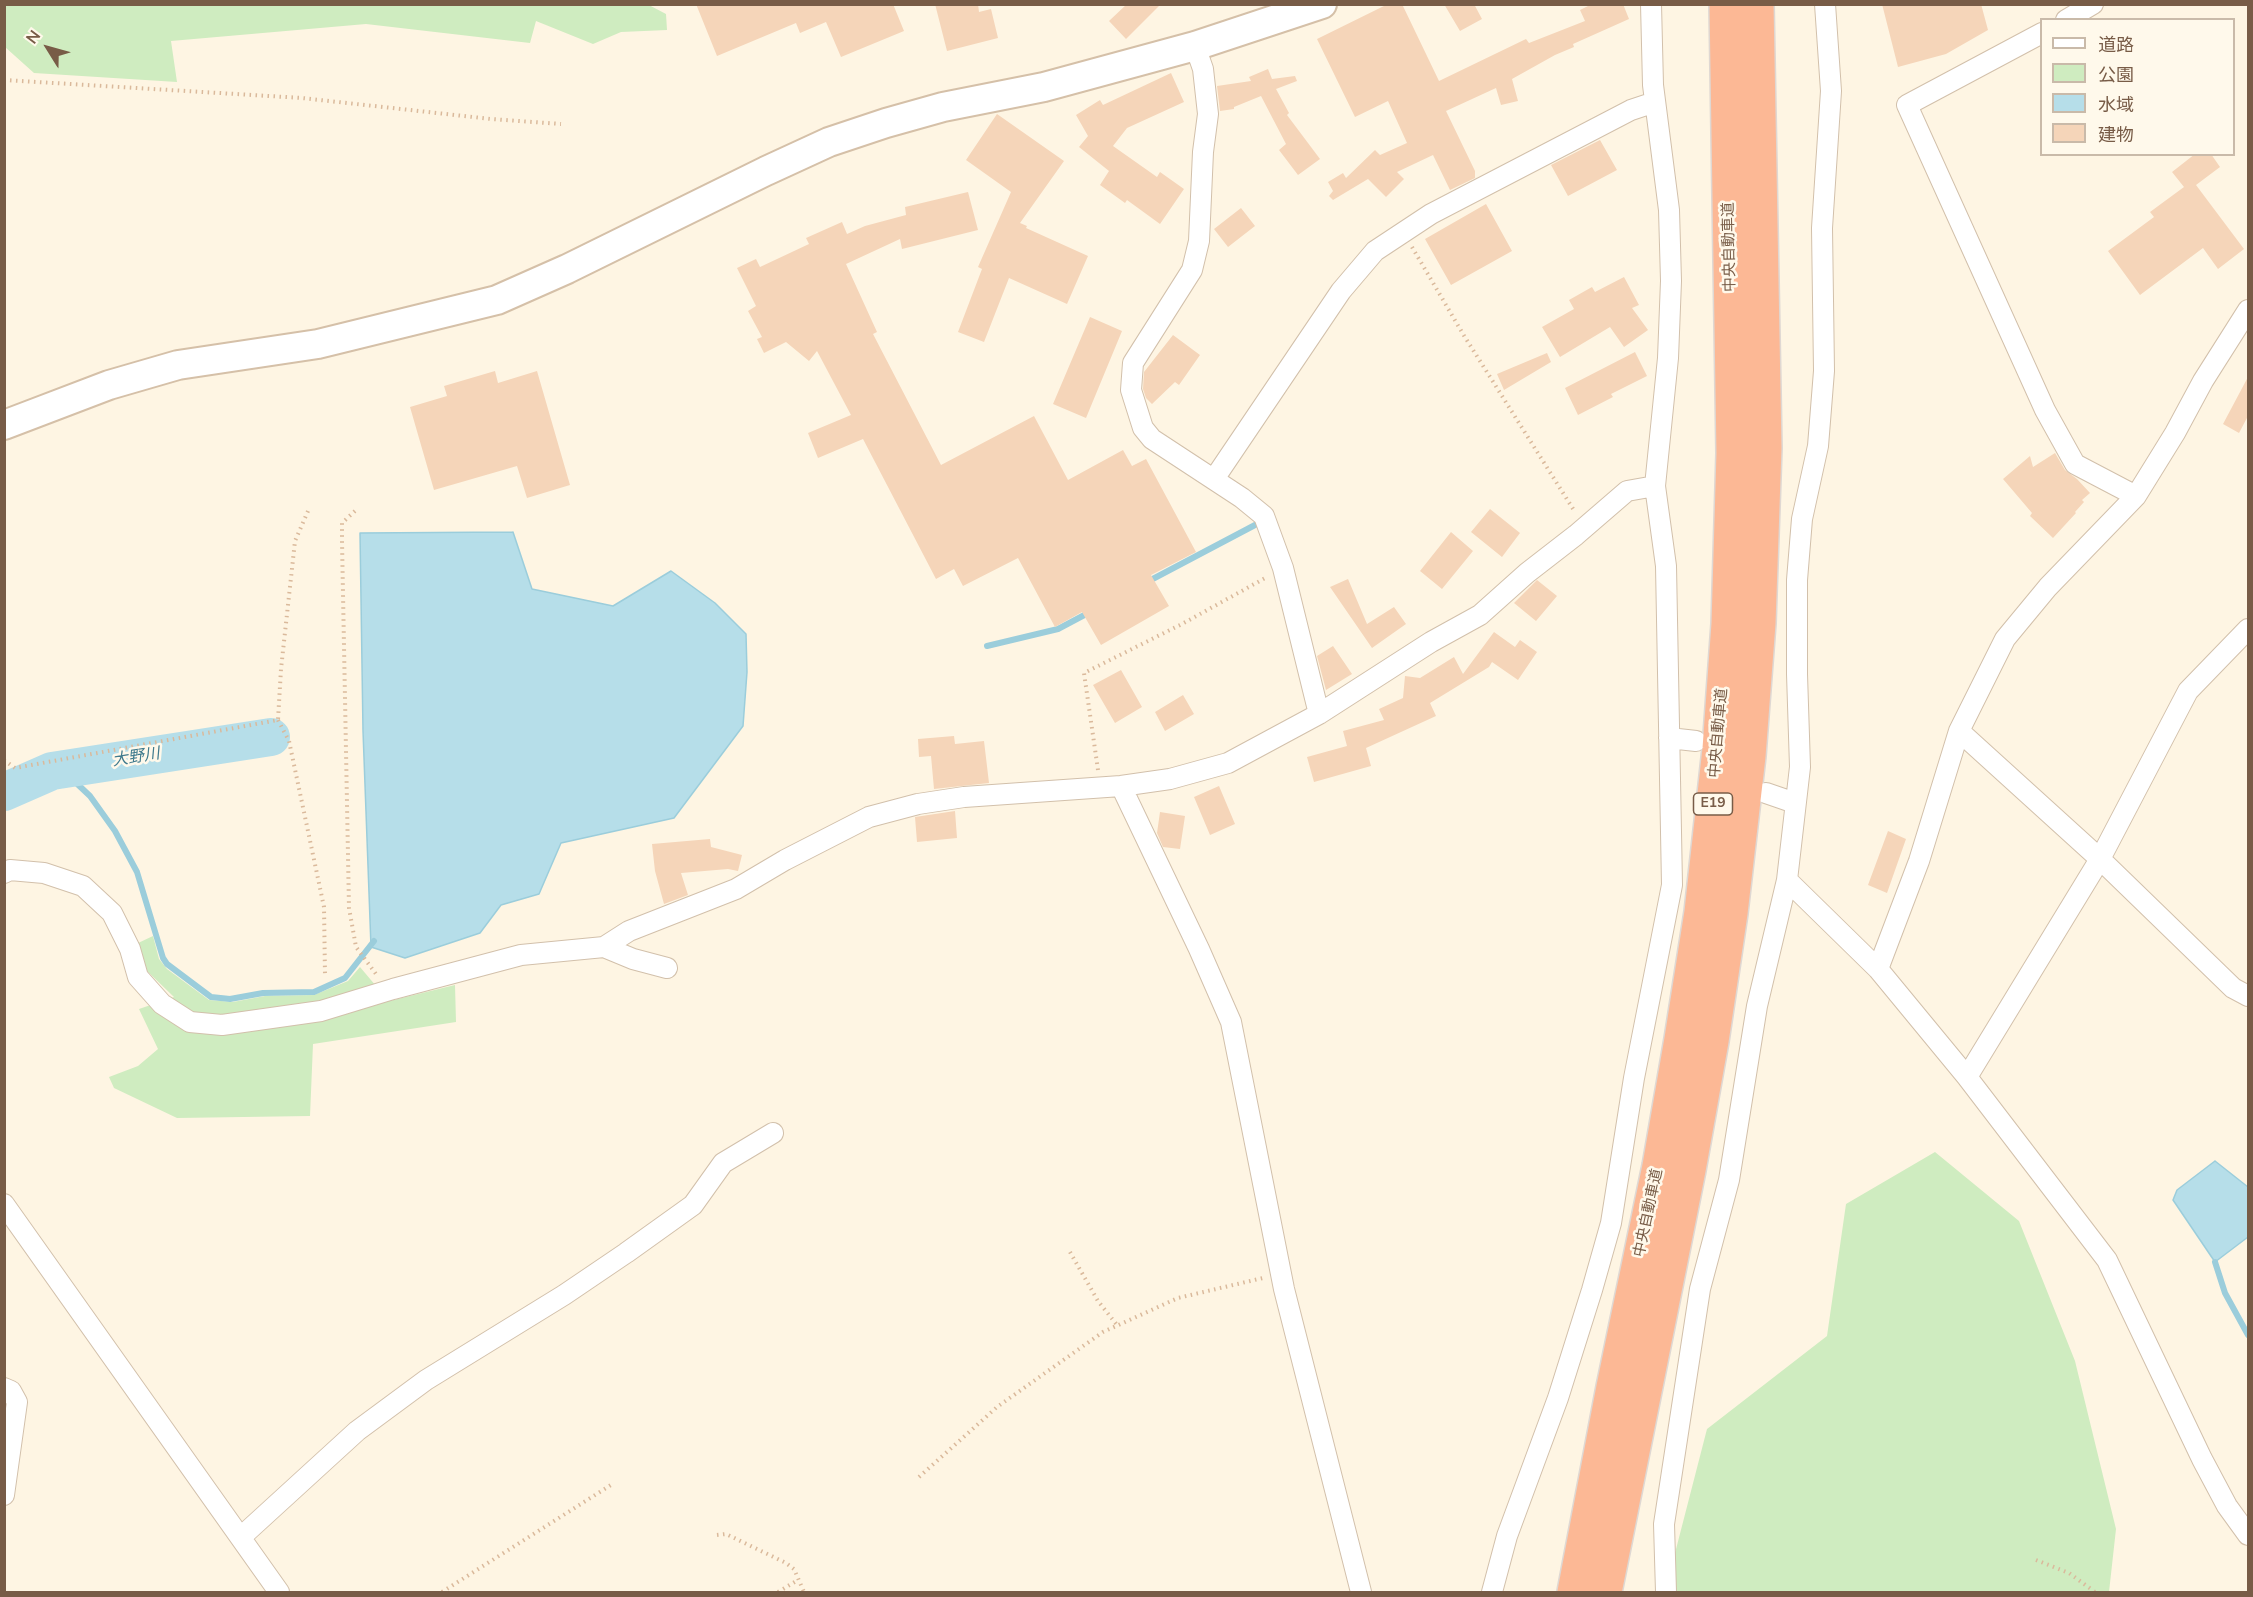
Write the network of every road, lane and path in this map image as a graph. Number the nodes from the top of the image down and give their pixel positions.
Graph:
1 (1322, 4) edge
2 (1652, 4) edge
3 (1726, 4) edge
4 (1757, 4) edge
5 (1825, 4) edge
6 (2093, 4) edge
7 (2069, 18) edge
8 (2040, 34) edge
9 (1195, 46) junction
10 (4, 80) edge
11 (1654, 102) junction
12 (561, 124) dead end
13 (1404, 231) junction
14 (2248, 310) edge
15 (4, 425) edge
16 (1214, 479) junction
17 (1655, 486) junction
18 (2136, 496) junction
19 (308, 511) dead end
20 (355, 511) dead end
21 (1585, 528) junction
22 (1283, 568) junction
23 (2248, 629) edge
24 (1318, 714) junction
25 (278, 720) junction
26 (1959, 731) junction
27 (1669, 738) junction
28 (1696, 741) dead end
29 (4, 760) edge
30 (1111, 786) junction
31 (1766, 793) dead end
32 (1795, 803) junction
33 (2100, 860) junction
34 (4, 873) edge
35 (1787, 880) junction
36 (604, 947) junction
37 (370, 968) dead end
38 (667, 968) dead end
39 (1878, 969) junction
40 (325, 975) dead end
41 (2248, 996) edge
42 (1967, 1077) junction
43 (773, 1133) dead end
44 (4, 1204) edge
45 (1070, 1252) dead end
46 (1281, 1274) junction
47 (1117, 1325) junction
48 (4, 1388) edge
49 (919, 1477) dead end
50 (614, 1483) dead end
51 (4, 1494) edge
52 (717, 1535) dead end
53 (2248, 1535) edge
54 (241, 1537) junction
55 (2036, 1560) dead end
56 (798, 1580) junction
57 (279, 1593) edge
58 (442, 1593) edge
59 (778, 1593) edge
60 (804, 1593) edge
61 (1361, 1593) edge
62 (1492, 1593) edge
63 (1574, 1593) edge
64 (1605, 1593) edge
65 (1666, 1593) edge
66 (2095, 1593) edge

1 - 9 street
2 - 11 street
3 - 63 highway, 中央自動車道 / E19
4 - 64 highway, 中央自動車道 / E19
5 - 32 street
6 - 7 street
8 - 18 street
9 - 15 street
9 - 16 street
10 - 12 path
11 - 13 street
11 - 17 street
13 - 16 street
13 - 21 path
14 - 18 street
16 - 22 street
17 - 21 street
17 - 27 street
18 - 26 street
19 - 25 path
20 - 37 path
21 - 24 street
22 - 24 street
22 - 30 path
23 - 33 street
24 - 30 street
25 - 29 path
25 - 40 path
26 - 33 street
26 - 39 street
27 - 28 street
27 - 62 street
30 - 36 street
30 - 46 street
31 - 32 street
32 - 35 street
33 - 41 street
33 - 42 street
34 - 36 street
35 - 39 street
35 - 65 street
36 - 38 street
39 - 42 street
42 - 53 street
43 - 54 street
44 - 54 street
45 - 47 path
46 - 47 path
46 - 61 street
47 - 49 path
48 - 51 street
50 - 58 path
52 - 56 path
54 - 57 street
55 - 66 path
56 - 59 path
56 - 60 path

